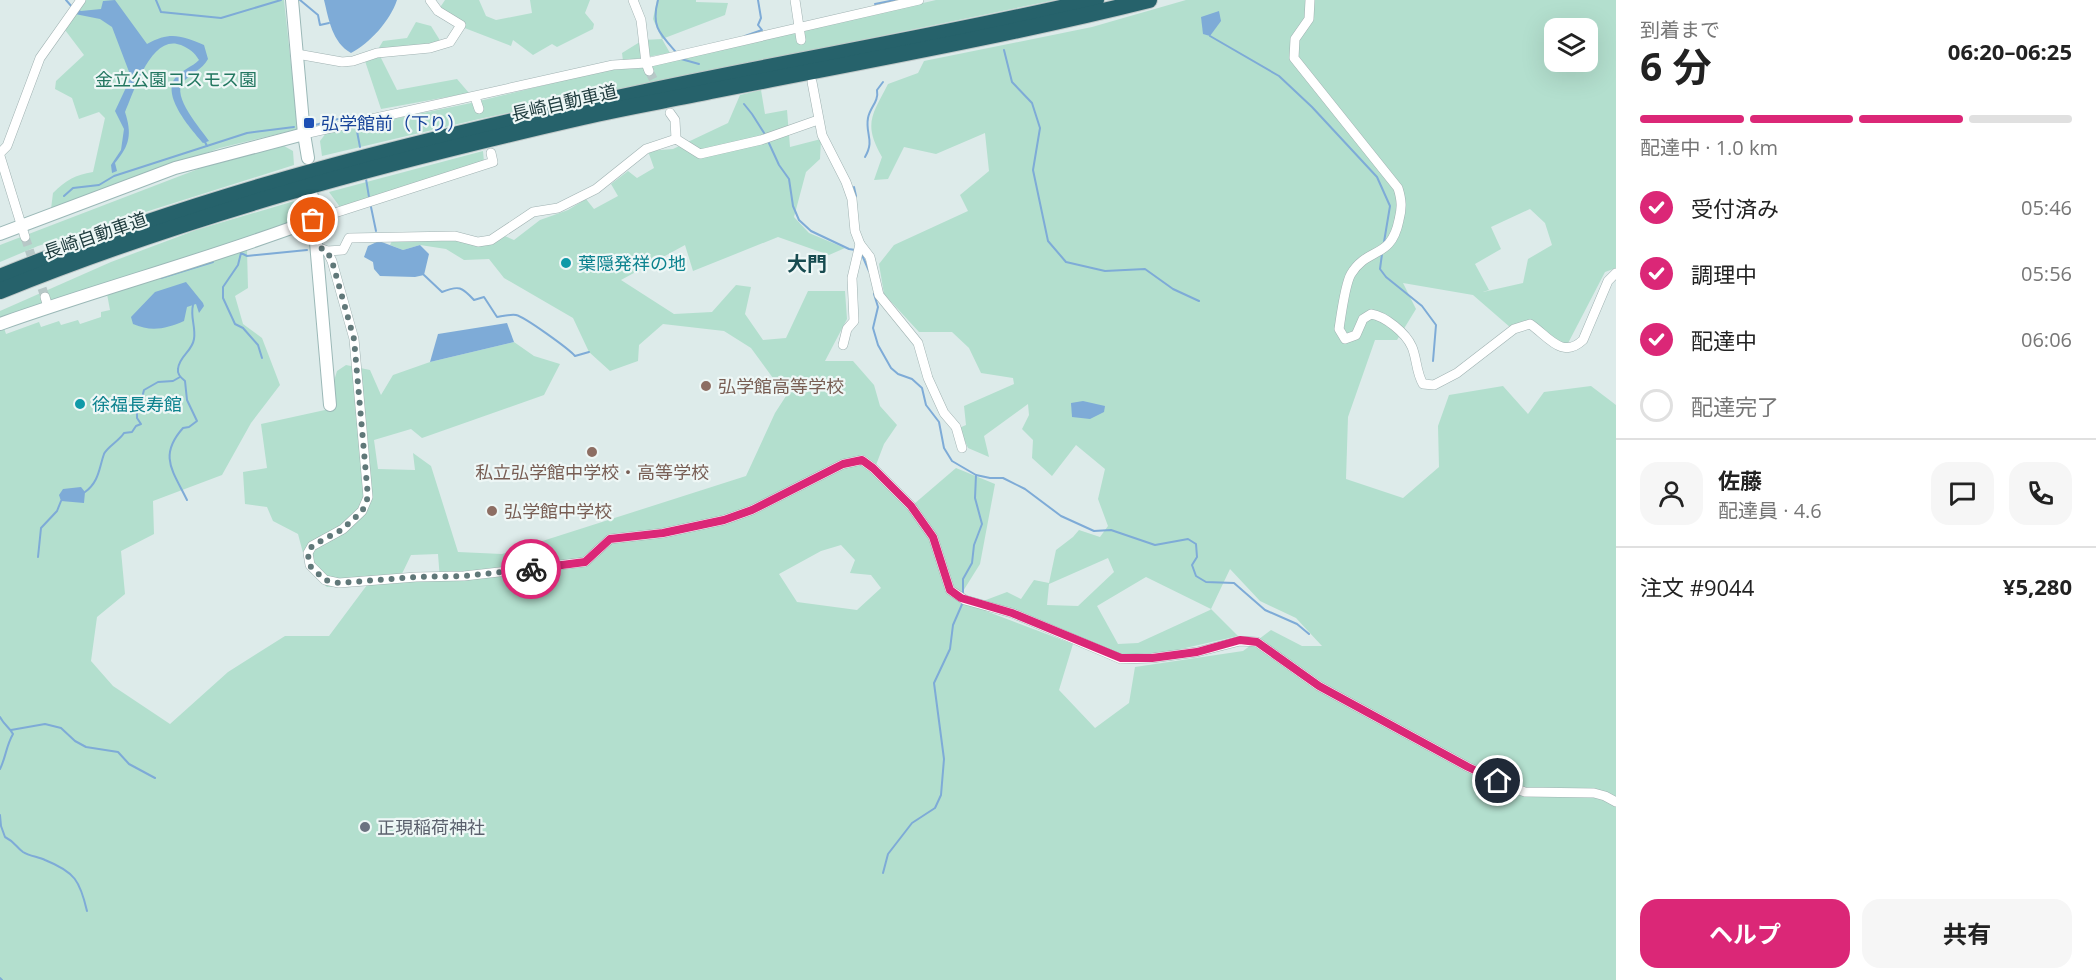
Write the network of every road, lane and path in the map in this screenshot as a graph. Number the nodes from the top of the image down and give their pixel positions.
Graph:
1 (292, 0) edge
2 (430, 0) edge
3 (633, 0) edge
4 (795, 0) edge
5 (919, 0) edge
6 (1096, 0) edge
7 (1149, 0) edge
8 (1310, 0) edge
9 (77, 6) edge
10 (799, 27) junction
11 (801, 40) dead end
12 (297, 54) junction
13 (647, 67) junction
14 (812, 82) dead end
15 (475, 97) junction
16 (479, 109) dead end
17 (670, 113) dead end
18 (818, 120) junction
19 (304, 134) junction
20 (676, 139) junction
21 (491, 153) dead end
22 (0, 154) edge
23 (308, 158) dead end
24 (312, 196) dead end
25 (313, 220) junction
26 (178, 227) junction
27 (24, 231) junction
28 (0, 234) edge
29 (321, 249) junction
30 (859, 250) junction
31 (1616, 273) edge
32 (0, 276) edge
33 (0, 291) edge
34 (0, 303) edge
35 (0, 324) edge
36 (843, 345) dead end
37 (330, 405) dead end
38 (962, 448) dead end
39 (1616, 802) edge

1 - 12 street
2 - 12 street
3 - 13 street
4 - 10 street
5 - 10 street
6 - 32 highway, 長崎自動車道
7 - 26 highway, 長崎自動車道
8 - 31 street
9 - 22 street
10 - 11 street
10 - 13 street
12 - 19 street
13 - 15 street
14 - 18 street
15 - 16 street
15 - 19 street
17 - 20 street
18 - 20 street
18 - 30 street
19 - 23 street
19 - 27 street
20 - 29 street
21 - 25 street
22 - 27 street
24 - 25 street
25 - 29 street
25 - 35 street
26 - 33 highway, 長崎自動車道
26 - 34 highway
27 - 28 street
29 - 37 street
29 - 39 street
30 - 36 street
30 - 38 street

